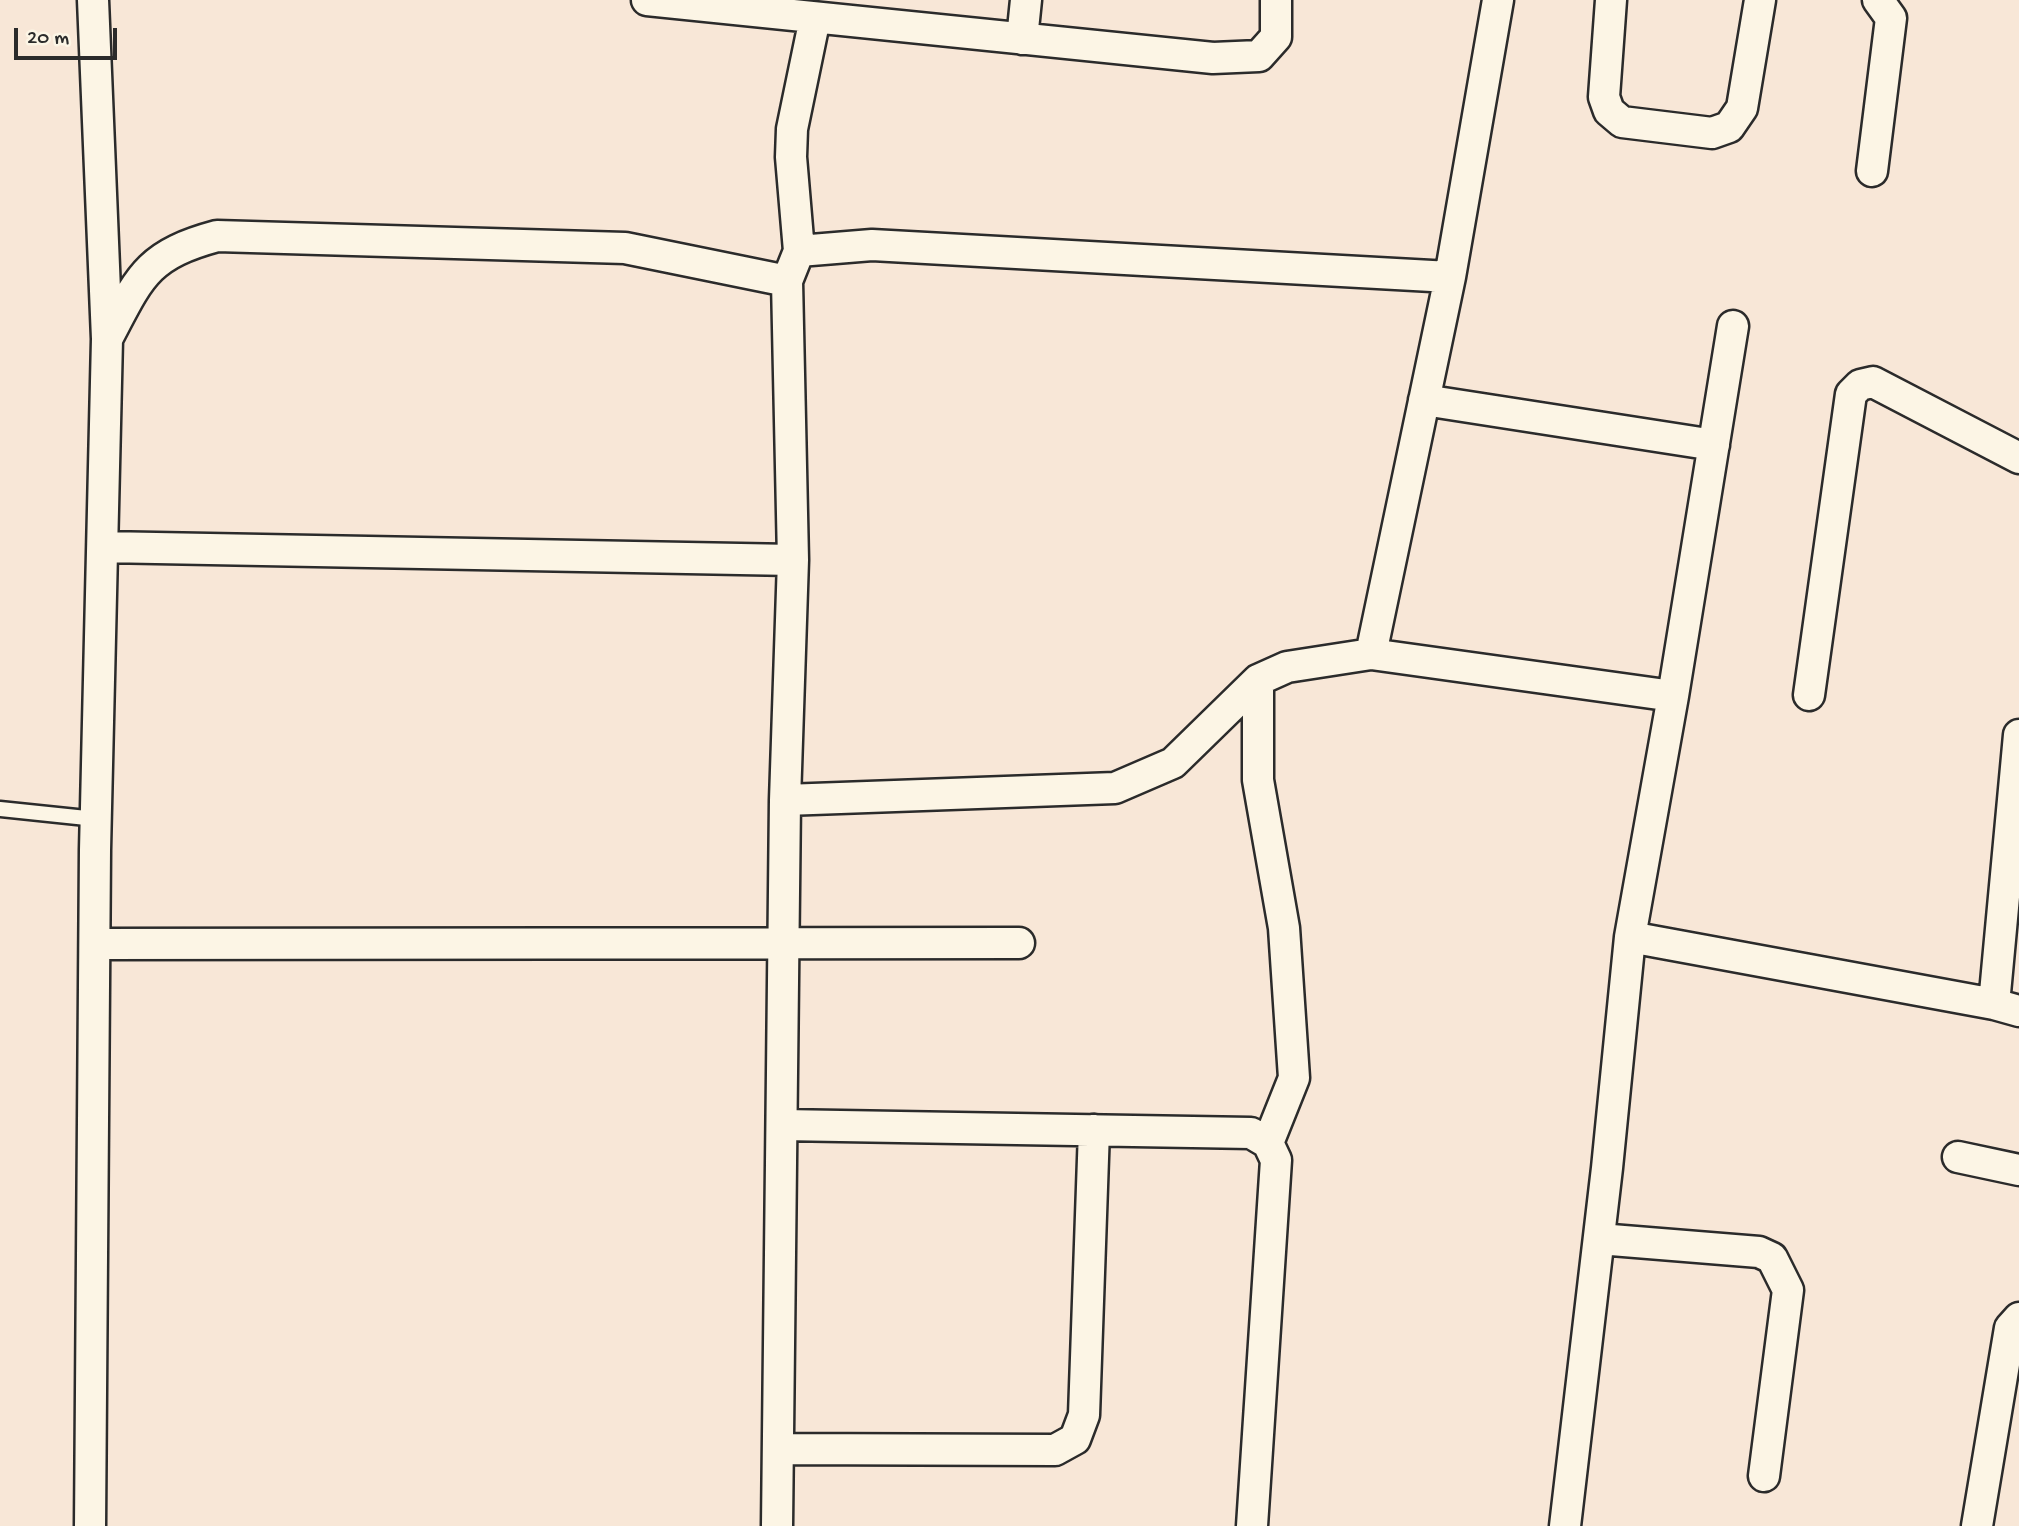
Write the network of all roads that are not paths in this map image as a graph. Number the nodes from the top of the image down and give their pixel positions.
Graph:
1 (93, 0) edge
2 (647, 0) edge
3 (1026, 0) edge
4 (1276, 0) edge
5 (1497, 0) edge
6 (1611, 0) edge
7 (1760, 0) edge
8 (1878, 0) edge
9 (815, 18) junction
10 (1022, 39) junction
11 (1872, 171) dead end
12 (799, 251) junction
13 (1450, 277) junction
14 (787, 281) junction
15 (1733, 326) dead end
16 (107, 339) junction
17 (1424, 400) junction
18 (1714, 445) junction
19 (2019, 458) edge
20 (103, 547) junction
21 (793, 559) junction
22 (1371, 654) junction
23 (1258, 680) junction
24 (1809, 695) dead end
25 (1673, 696) junction
26 (2019, 735) edge
27 (785, 800) junction
28 (2016, 801) edge
29 (0, 809) edge
30 (96, 819) junction
31 (1630, 937) junction
32 (785, 943) junction
33 (1019, 943) dead end
34 (96, 944) junction
35 (2006, 1008) edge
36 (782, 1125) junction
37 (1094, 1130) junction
38 (1268, 1143) junction
39 (1958, 1157) dead end
40 (2019, 1170) edge
41 (1599, 1240) junction
42 (2019, 1318) edge
43 (778, 1448) junction
44 (1764, 1476) dead end
45 (90, 1526) edge
46 (777, 1526) edge
47 (1252, 1526) edge
48 (1565, 1526) edge
49 (1977, 1526) edge

1 - 16 street
2 - 9 street
3 - 10 street
4 - 10 street
5 - 13 street
6 - 7 street
8 - 11 street
9 - 10 street
9 - 12 street
12 - 13 street
12 - 14 street
13 - 17 street
14 - 16 street
14 - 21 street
15 - 18 street
16 - 20 street
17 - 18 street
17 - 22 street
18 - 25 street
19 - 24 street
20 - 21 street
20 - 30 street
21 - 27 street
22 - 23 street
22 - 25 street
23 - 27 street
23 - 38 street
25 - 31 street
26 - 28 street
27 - 32 street
28 - 35 street
29 - 30 lane
30 - 34 street
31 - 35 street
31 - 41 street
32 - 33 street
32 - 34 street
32 - 36 street
34 - 45 street
36 - 37 street
36 - 43 street
37 - 38 street
37 - 43 street
38 - 47 street
39 - 40 street
41 - 44 street
41 - 48 street
42 - 49 street
43 - 46 street

